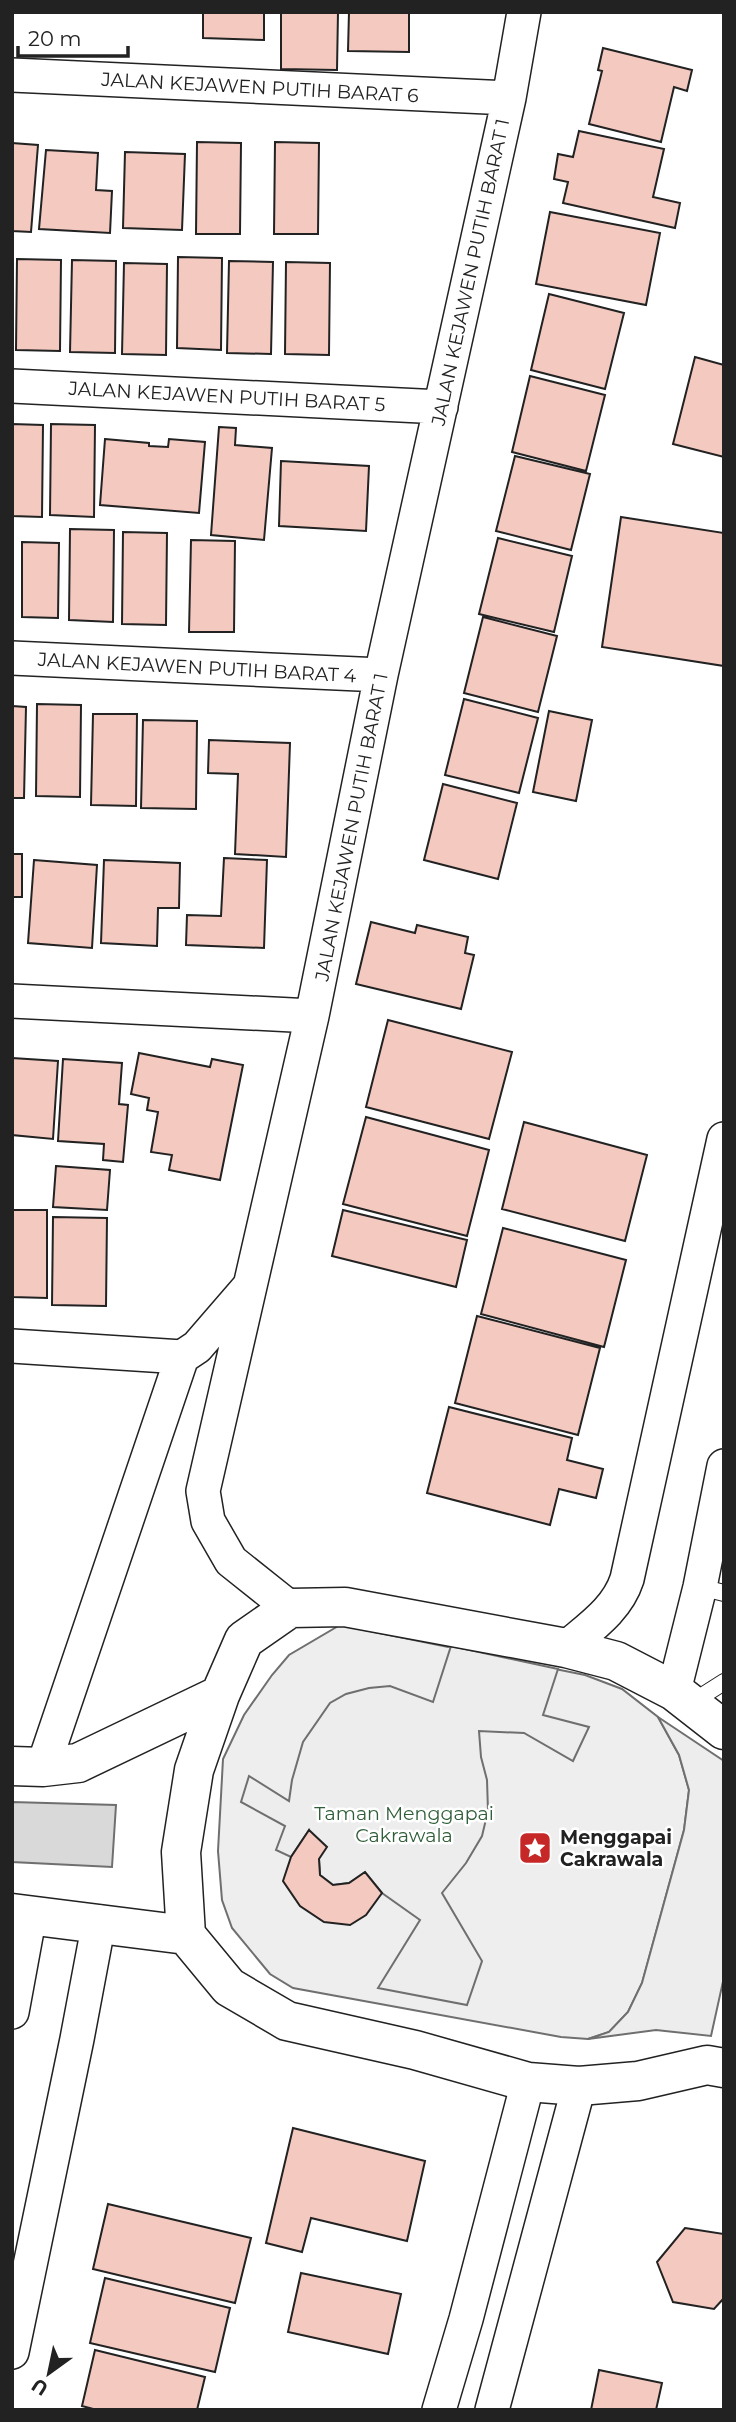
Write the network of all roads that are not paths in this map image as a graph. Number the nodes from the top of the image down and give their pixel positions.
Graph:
1 (524, 12) edge
2 (12, 75) edge
3 (509, 98) junction
4 (12, 386) edge
5 (441, 407) junction
6 (12, 658) edge
7 (381, 675) junction
8 (12, 1001) edge
9 (312, 1016) junction
10 (724, 1139) edge
11 (251, 1284) junction
12 (12, 1346) edge
13 (182, 1357) junction
14 (724, 1466) edge
15 (712, 1590) edge
16 (290, 1608) junction
17 (566, 1648) junction
18 (724, 1682) edge
19 (220, 1695) junction
20 (682, 1697) junction
21 (724, 1730) edge
22 (28, 1767) edge
23 (21, 1913) edge
24 (99, 1923) junction
25 (187, 1935) junction
26 (12, 2012) edge
27 (724, 2068) edge
28 (528, 2082) junction
29 (579, 2086) junction
30 (12, 2352) edge
31 (439, 2410) edge
32 (492, 2410) edge

1 - 3 street, JALAN KEJAWEN PUTIH BARAT 1
2 - 3 street, JALAN KEJAWEN PUTIH BARAT 6
3 - 5 street, JALAN KEJAWEN PUTIH BARAT 1
4 - 5 street, JALAN KEJAWEN PUTIH BARAT 5
5 - 7 street, JALAN KEJAWEN PUTIH BARAT 1
6 - 7 street, JALAN KEJAWEN PUTIH BARAT 4
7 - 9 street, JALAN KEJAWEN PUTIH BARAT 1
8 - 9 street
9 - 11 street, JALAN KEJAWEN PUTIH BARAT 1
10 - 17 street
11 - 13 street
11 - 16 street, JALAN KEJAWEN PUTIH BARAT 1
12 - 13 street
13 - 22 street
14 - 15 street
15 - 20 street
16 - 17 street
16 - 19 street
17 - 20 street
18 - 20 lane
19 - 22 street
19 - 25 street
20 - 21 street
23 - 24 street
23 - 26 street
24 - 25 street
24 - 30 street
25 - 28 street
27 - 29 street
28 - 29 street
28 - 31 street
29 - 32 street

